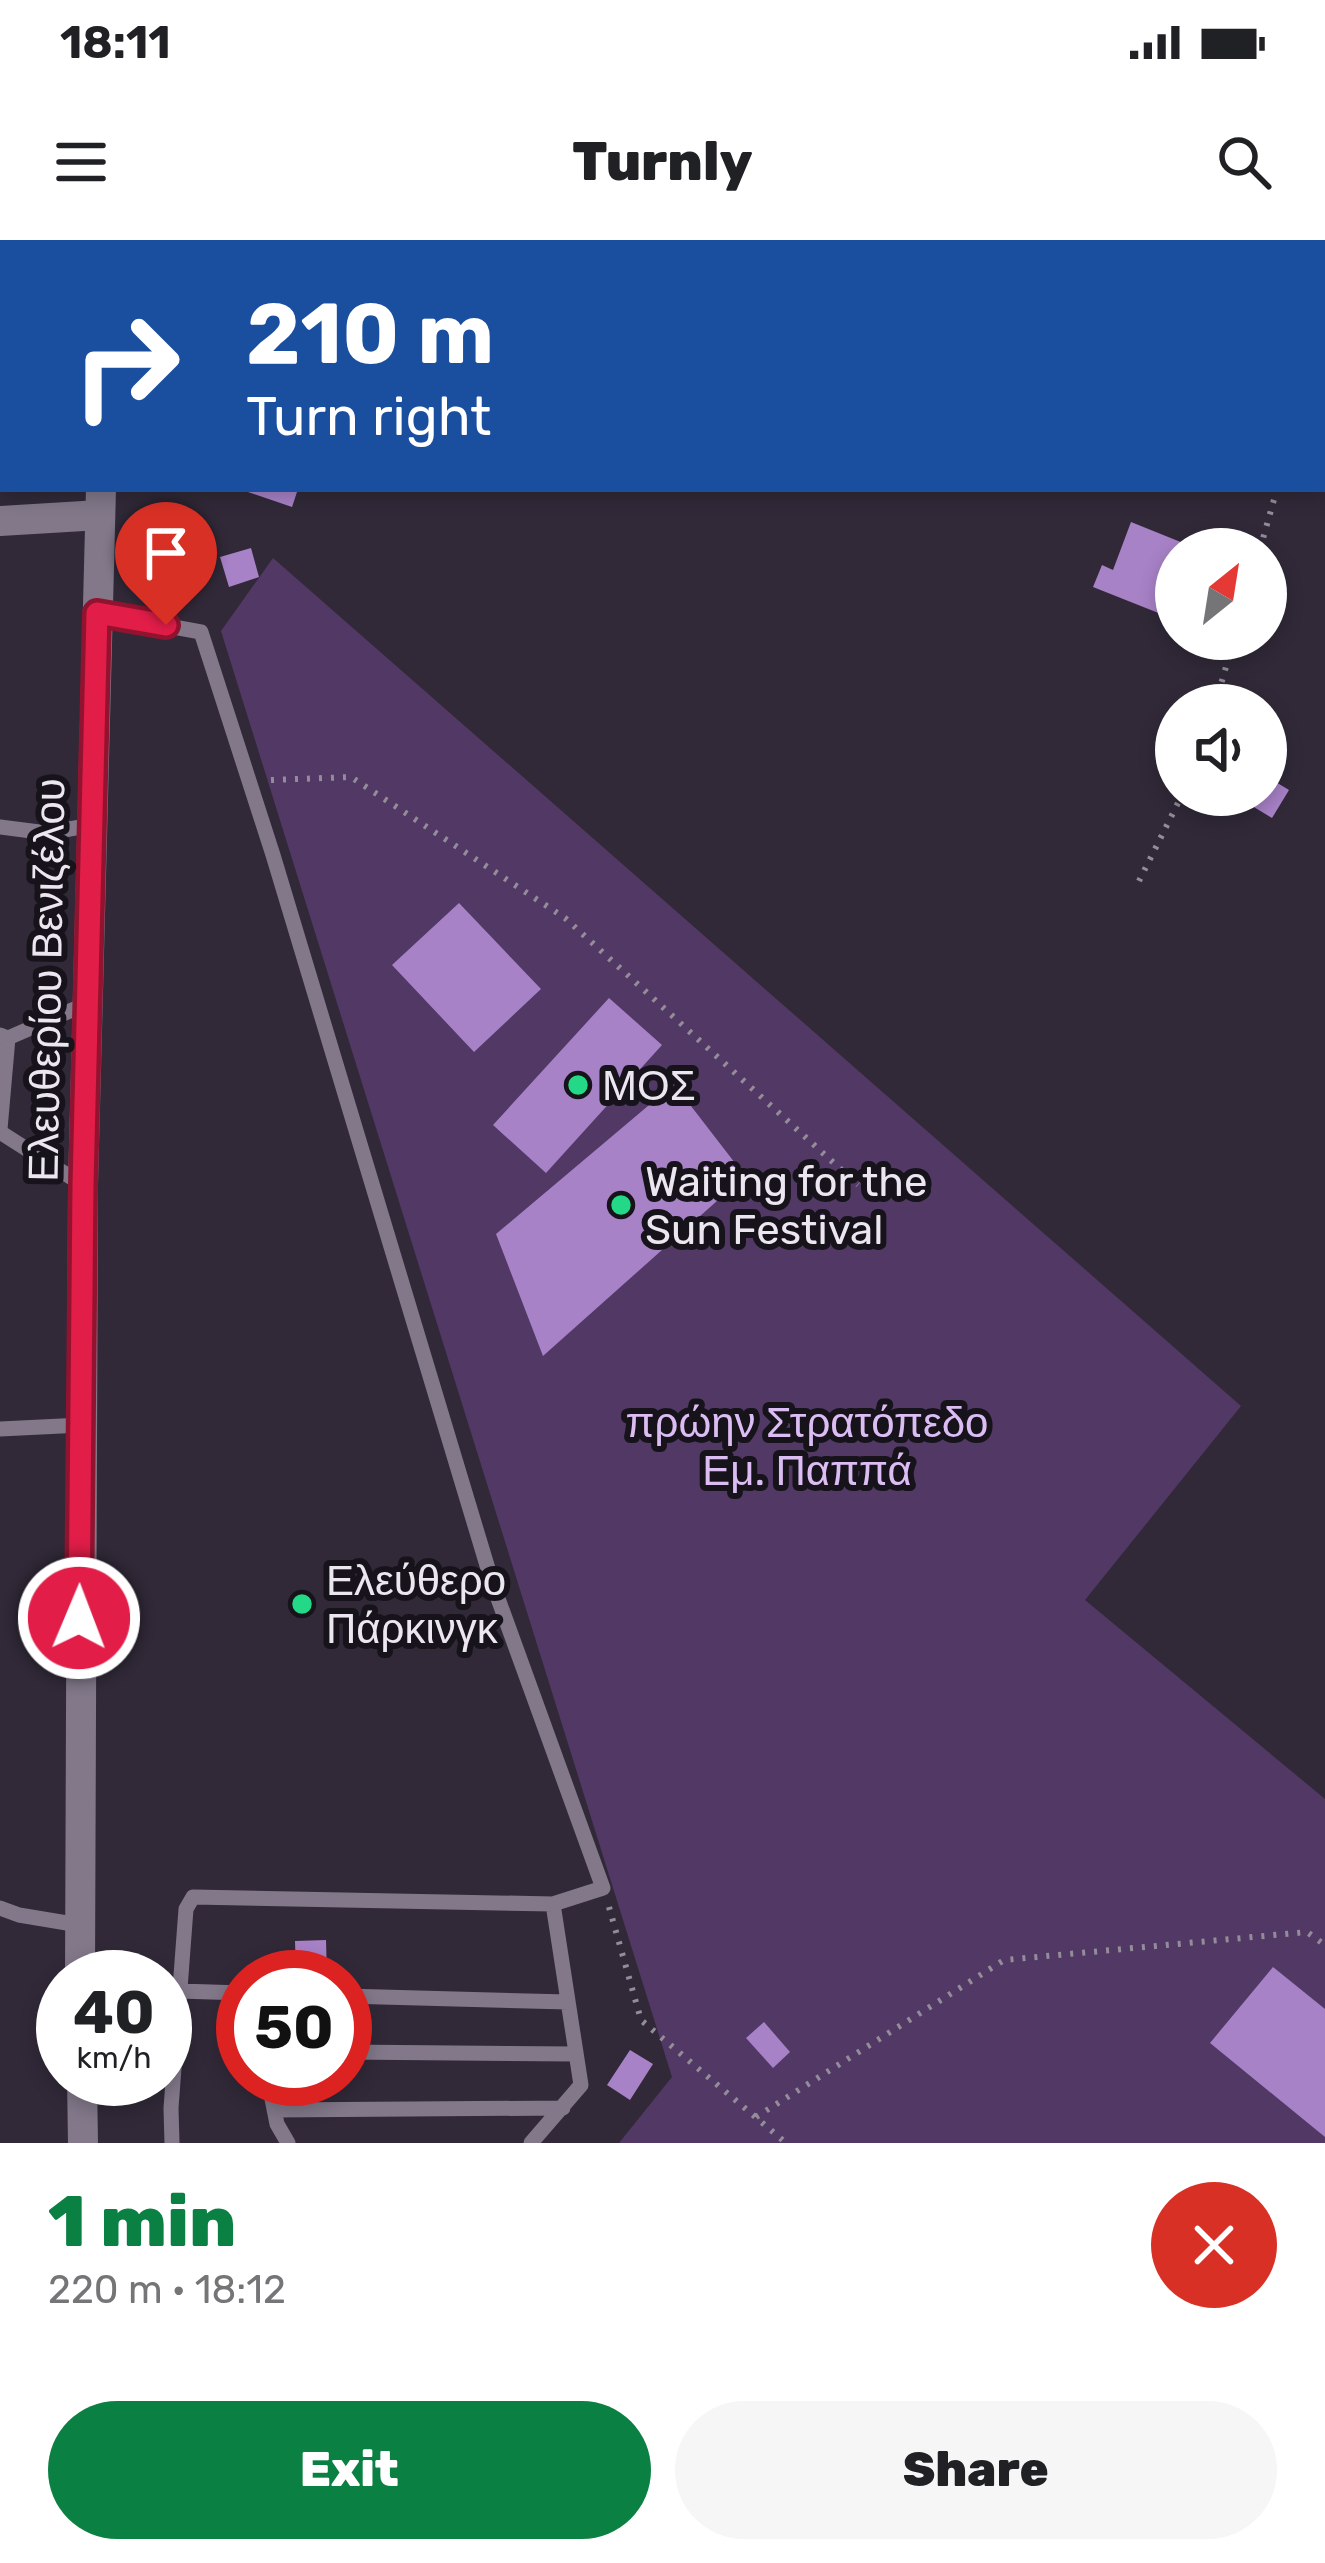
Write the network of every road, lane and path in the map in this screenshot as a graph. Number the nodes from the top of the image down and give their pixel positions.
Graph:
1 (1276, 492) edge
2 (101, 502) edge
3 (0, 521) edge
4 (1266, 528) edge
5 (97, 613) junction
6 (249, 781) junction
7 (1172, 816) edge
8 (92, 825) junction
9 (0, 827) edge
10 (1139, 881) dead end
11 (90, 1002) junction
12 (4, 1036) edge
13 (0, 1130) edge
14 (83, 1185) junction
15 (858, 1185) dead end
16 (82, 1425) junction
17 (0, 1430) edge
18 (603, 1888) junction
19 (553, 1904) junction
20 (0, 1908) edge
21 (79, 1924) junction
22 (1325, 1946) edge
23 (79, 1950) edge
24 (182, 1950) edge
25 (372, 1997) edge
26 (568, 2002) junction
27 (372, 2052) edge
28 (576, 2054) junction
29 (82, 2106) edge
30 (174, 2106) edge
31 (273, 2106) edge
32 (563, 2108) junction
33 (274, 2110) junction
34 (756, 2117) junction
35 (83, 2143) edge
36 (172, 2143) edge
37 (288, 2143) edge
38 (531, 2143) edge
39 (786, 2143) edge

1 - 4 path
2 - 3 main road
2 - 5 main road, Ελευθερίου Βενιζέλου
5 - 6 lane
5 - 8 main road, Ελευθερίου Βενιζέλου
6 - 15 path
6 - 18 lane
7 - 10 path
8 - 9 lane
8 - 11 main road, Ελευθερίου Βενιζέλου
11 - 12 lane
11 - 14 main road, Ελευθερίου Βενιζέλου
12 - 13 lane
13 - 14 lane
14 - 16 main road, Ελευθερίου Βενιζέλου
16 - 17 lane
16 - 21 main road, Ελευθερίου Βενιζέλου
18 - 19 lane
18 - 34 path
19 - 24 lane
19 - 26 lane
20 - 21 lane
21 - 23 main road, Ελευθερίου Βενιζέλου
22 - 34 path
25 - 26 lane
26 - 28 lane
27 - 28 lane
28 - 32 lane
29 - 35 main road
30 - 36 lane
31 - 33 lane
32 - 33 lane
32 - 38 lane
33 - 37 lane
34 - 39 path

